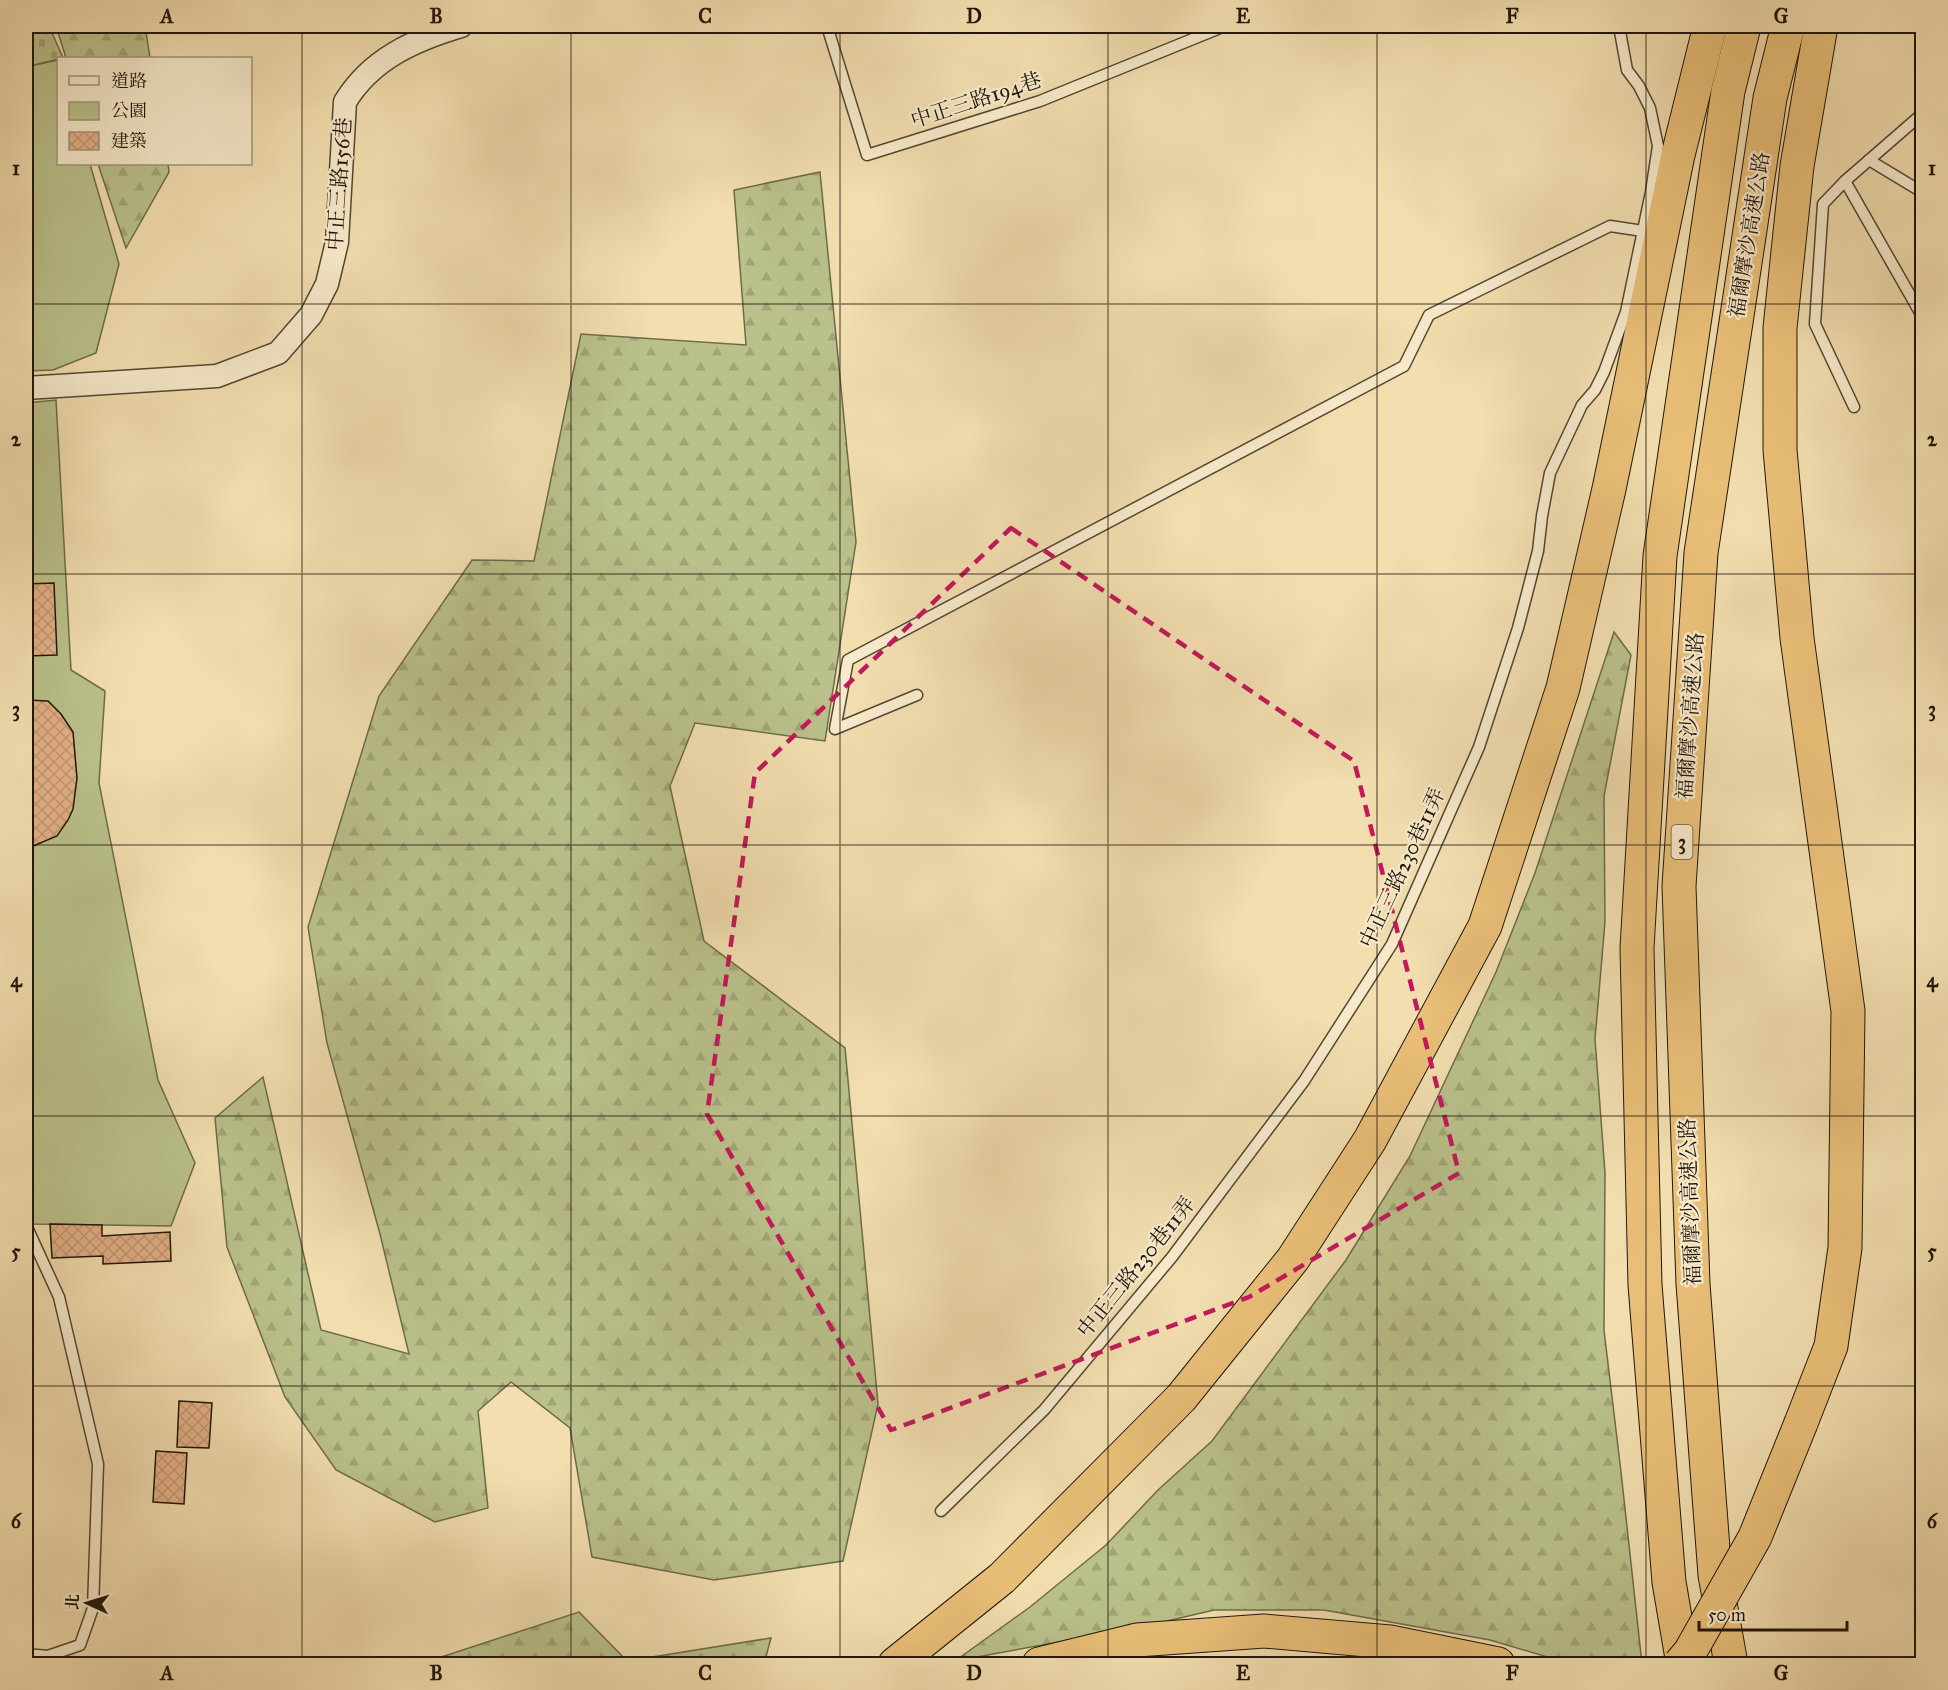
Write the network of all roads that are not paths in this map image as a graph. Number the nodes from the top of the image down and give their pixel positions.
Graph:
1 (461, 26) edge
2 (827, 26) edge
3 (1619, 26) edge
4 (1710, 26) edge
5 (1744, 26) edge
6 (1788, 26) edge
7 (1821, 26) edge
8 (1220, 28) dead end
9 (1923, 114) edge
10 (1869, 160) junction
11 (1845, 181) junction
12 (1923, 192) edge
13 (1643, 231) junction
14 (1923, 316) edge
15 (26, 388) edge
16 (1854, 407) dead end
17 (917, 695) dead end
18 (26, 1225) edge
19 (941, 1511) dead end
20 (26, 1654) edge
21 (895, 1665) edge
22 (1039, 1665) edge
23 (1498, 1665) edge
24 (1682, 1665) edge
25 (1731, 1665) edge

1 - 15 street, 中正三路156巷
2 - 8 lane, 中正三路194巷
3 - 13 lane, 中正三路230巷11弄
4 - 21 highway
5 - 24 highway, 福爾摩沙高速公路 / 3
6 - 25 highway, 福爾摩沙高速公路 / 3
7 - 24 highway, bridge
9 - 10 lane
10 - 11 lane
10 - 12 lane
11 - 14 lane
11 - 16 lane
13 - 17 lane
13 - 19 lane, 中正三路230巷11弄
18 - 20 lane
22 - 23 highway

